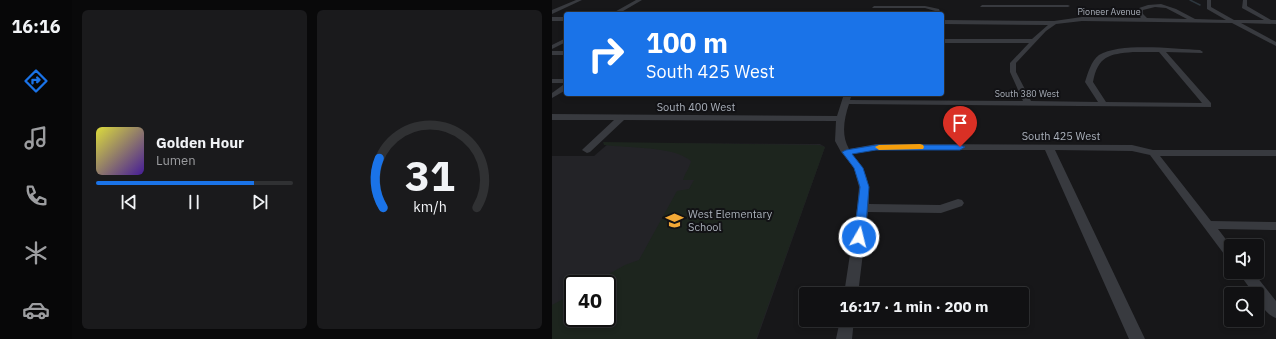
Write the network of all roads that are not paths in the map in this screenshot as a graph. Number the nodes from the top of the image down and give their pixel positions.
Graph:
1 (580, 0) edge
2 (640, 0) edge
3 (876, 0) edge
4 (980, 0) edge
5 (1063, 0) edge
6 (1209, 0) edge
7 (1245, 0) edge
8 (982, 6) junction
9 (1068, 6) junction
10 (874, 7) junction
11 (1073, 10) dead end
12 (984, 11) dead end
13 (552, 12) edge
14 (618, 12) edge
15 (873, 12) edge
16 (938, 12) edge
17 (1078, 15) dead end
18 (552, 19) edge
19 (564, 19) edge
20 (1082, 19) junction
21 (1146, 20) junction
22 (1194, 21) junction
23 (944, 22) edge
24 (1234, 22) junction
25 (1273, 22) edge
26 (1054, 23) junction
27 (564, 41) edge
28 (944, 41) edge
29 (1034, 41) junction
30 (1276, 44) edge
31 (552, 48) edge
32 (1162, 51) junction
33 (1200, 52) dead end
34 (552, 53) edge
35 (564, 53) edge
36 (552, 81) edge
37 (564, 81) edge
38 (564, 87) edge
39 (552, 96) edge
40 (936, 96) edge
41 (847, 98) edge
42 (936, 103) junction
43 (1028, 103) junction
44 (1104, 104) junction
45 (552, 117) edge
46 (621, 118) junction
47 (840, 119) junction
48 (1049, 148) junction
49 (587, 150) dead end
50 (846, 152) junction
51 (1154, 153) junction
52 (1276, 153) edge
53 (958, 203) dead end
54 (863, 208) junction
55 (1208, 225) junction
56 (1276, 226) edge
57 (1224, 245) edge
58 (1250, 279) edge
59 (852, 287) edge
60 (1276, 312) edge
61 (846, 327) edge
62 (844, 339) edge
63 (1137, 339) edge

1 - 13 street
2 - 14 street
3 - 10 street
4 - 8 street
5 - 9 street
6 - 24 street
7 - 25 street
8 - 9 street
8 - 12 street
9 - 11 street
10 - 15 street
10 - 16 street
17 - 20 street
18 - 19 street
20 - 21 street, Pioneer Avenue
20 - 26 street, Pioneer Avenue
21 - 22 street, Pioneer Avenue
21 - 22 street
22 - 24 street, Pioneer Avenue
23 - 26 street, Pioneer Avenue
24 - 25 street, Pioneer Avenue
24 - 30 street
26 - 29 street
27 - 31 street
28 - 29 street
29 - 43 street
32 - 33 street
32 - 44 street
32 - 44 street, South 380 West
34 - 35 street
36 - 37 street
38 - 39 street
40 - 42 street
41 - 42 street, South 380 West
41 - 47 street
42 - 43 street, South 380 West
43 - 44 street, South 380 West
45 - 46 street, South 400 West
46 - 47 street, South 400 West
46 - 49 street
47 - 50 street
48 - 50 street, South 425 West
48 - 51 street, South 425 West
48 - 63 street
50 - 54 street
51 - 52 street, South 425 West
51 - 55 street
53 - 54 street
54 - 59 street
55 - 56 street
55 - 57 street
58 - 60 street
61 - 62 street

